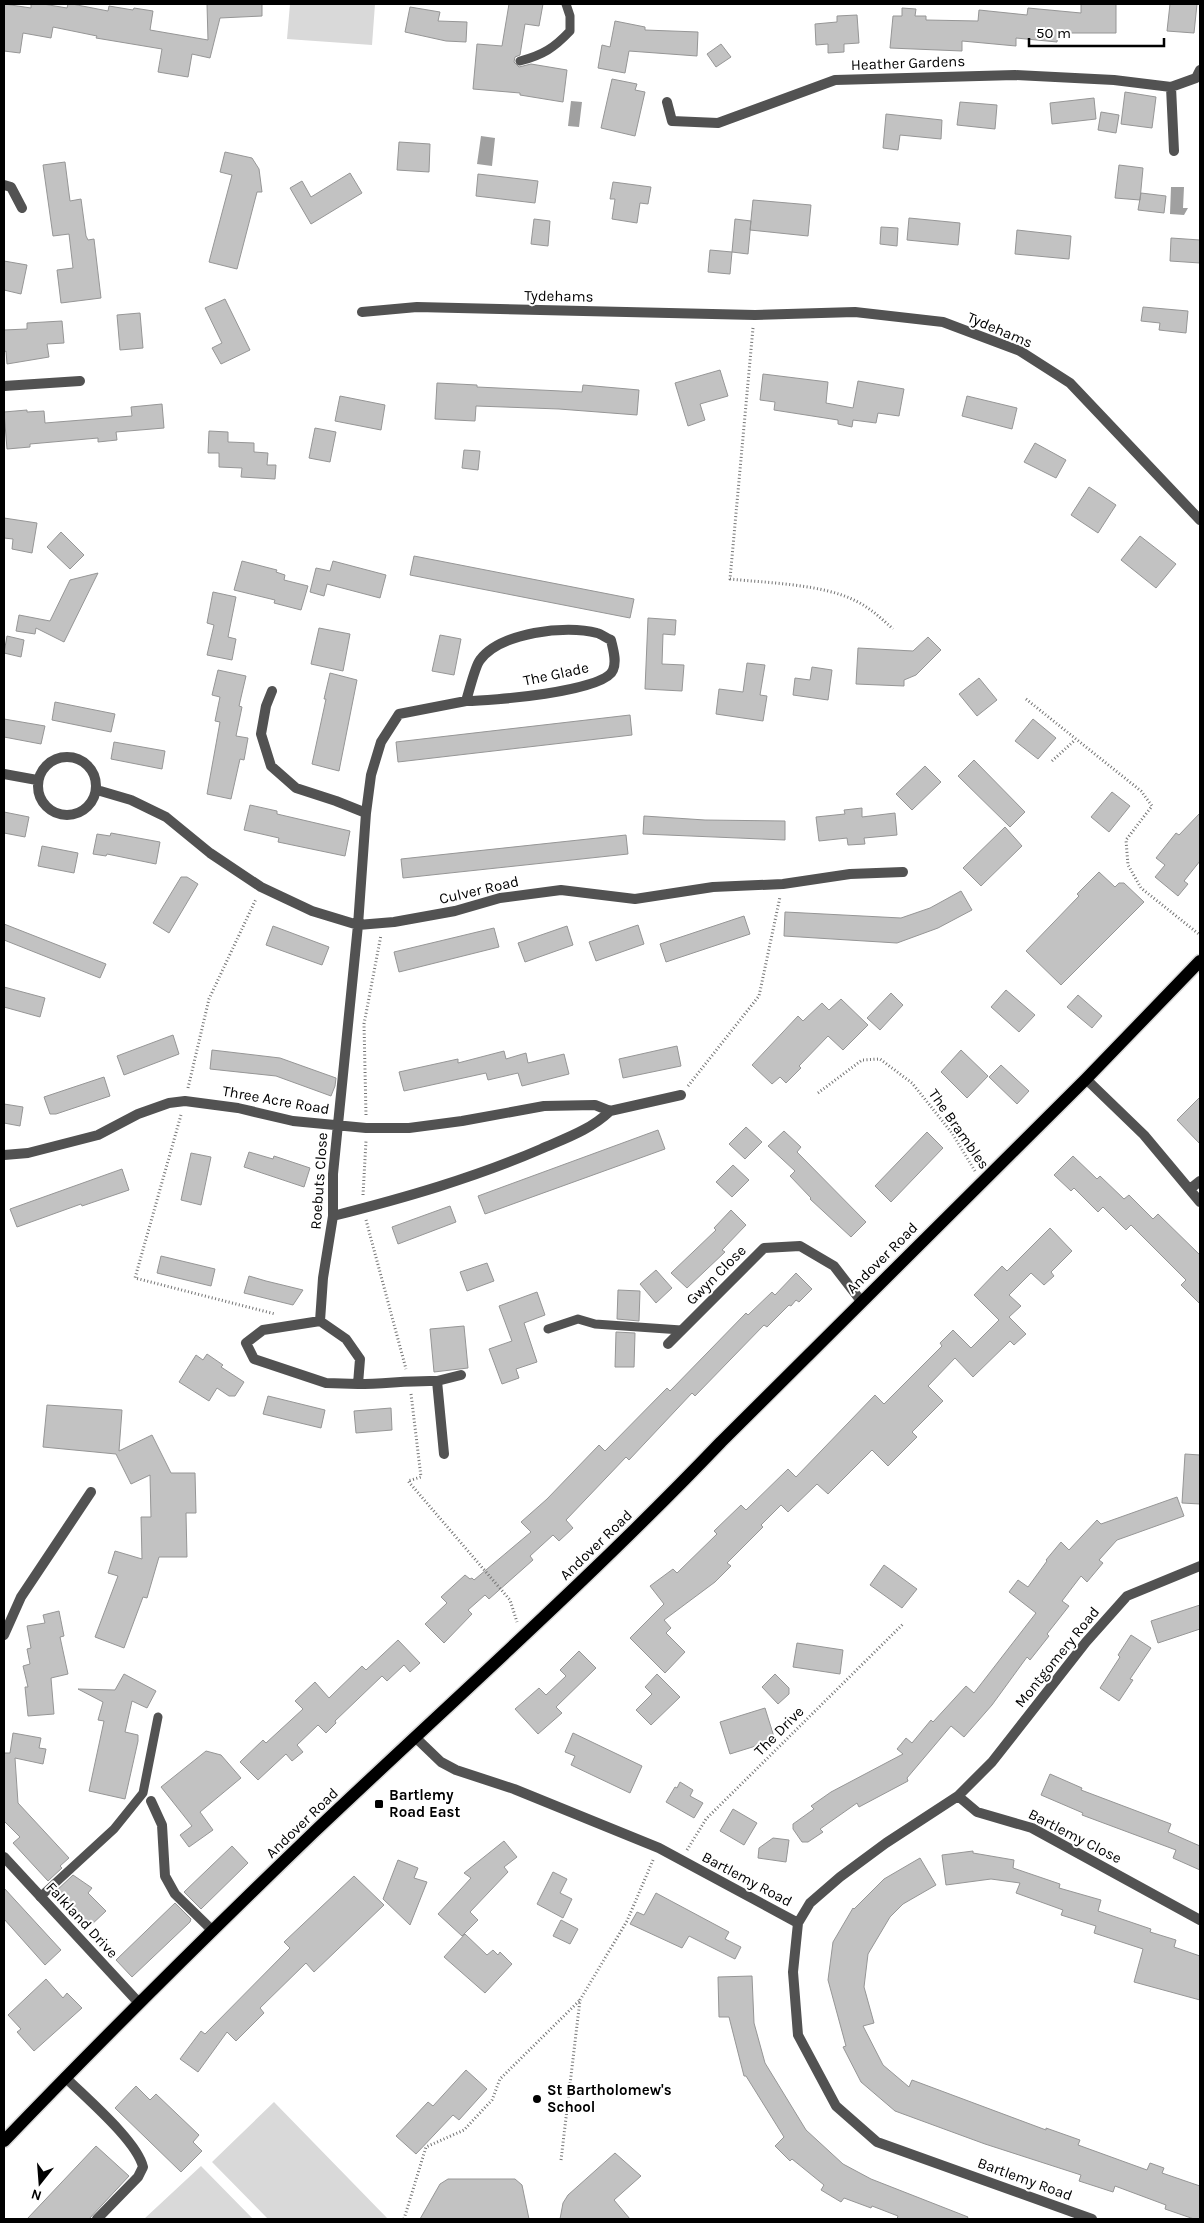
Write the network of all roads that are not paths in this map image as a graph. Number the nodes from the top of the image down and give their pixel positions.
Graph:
1 (566, 4) edge
2 (520, 61) dead end
3 (1200, 70) edge
4 (1171, 87) junction
5 (667, 102) dead end
6 (1174, 151) dead end
7 (4, 185) edge
8 (22, 208) dead end
9 (362, 312) dead end
10 (80, 381) dead end
11 (4, 386) edge
12 (1200, 520) edge
13 (272, 691) dead end
14 (466, 701) junction
15 (4, 774) edge
16 (37, 780) junction
17 (97, 790) junction
18 (366, 813) junction
19 (902, 872) dead end
20 (358, 925) junction
21 (1200, 962) edge
22 (1086, 1078) junction
23 (681, 1095) road end
24 (610, 1111) junction
25 (338, 1126) junction
26 (4, 1155) edge
27 (1200, 1181) edge
28 (1190, 1189) junction
29 (1200, 1202) edge
30 (333, 1216) junction
31 (861, 1301) junction
32 (320, 1321) junction
33 (548, 1329) dead end
34 (681, 1330) junction
35 (668, 1344) dead end
36 (461, 1375) dead end
37 (437, 1381) junction
38 (358, 1384) junction
39 (444, 1454) dead end
40 (91, 1492) dead end
41 (1200, 1566) edge
42 (4, 1634) edge
43 (158, 1717) dead end
44 (416, 1738) junction
45 (958, 1796) junction
46 (151, 1801) dead end
47 (4, 1857) edge
48 (40, 1897) junction
49 (1200, 1920) edge
50 (798, 1923) junction
51 (213, 1931) junction
52 (139, 2003) junction
53 (65, 2077) junction
54 (4, 2141) edge
55 (97, 2219) edge
56 (1092, 2219) edge

1 - 2 lane
3 - 4 street, Heather Gardens
4 - 5 street, Heather Gardens
4 - 6 street
7 - 8 street
9 - 12 street, Tydehams
10 - 11 street
13 - 18 street
14 - 14 street, The Glade
14 - 18 street, The Glade
15 - 16 street
16 - 17 street
16 - 17 street
17 - 20 street, Culver Road
18 - 20 street, The Glade
19 - 20 street, Culver Road
20 - 25 street, Roebuts Close
21 - 22 main road, Andover Road
22 - 28 street
22 - 31 main road, Andover Road
23 - 24 street, Three Acre Road
24 - 25 street, Three Acre Road
24 - 30 street, Three Acre Road
25 - 26 street, Three Acre Road
25 - 30 street, Roebuts Close
27 - 28 street
28 - 29 street
30 - 32 street, Roebuts Close
31 - 34 street, Gwyn Close
31 - 44 main road, Andover Road
32 - 38 street
32 - 38 street
33 - 34 lane
34 - 35 street, Gwyn Close
36 - 37 street
37 - 38 street
37 - 39 street
40 - 42 street
41 - 45 street, Montgomery Road
43 - 48 lane
44 - 50 street, Bartlemy Road
44 - 51 main road, Andover Road
45 - 49 street, Bartlemy Close
45 - 50 street
46 - 51 street
47 - 48 street, Falkland Drive
48 - 52 street, Falkland Drive
50 - 56 street, Bartlemy Road
51 - 52 main road, Andover Road
52 - 53 main road, Andover Road
53 - 54 main road, Andover Road
53 - 55 street

